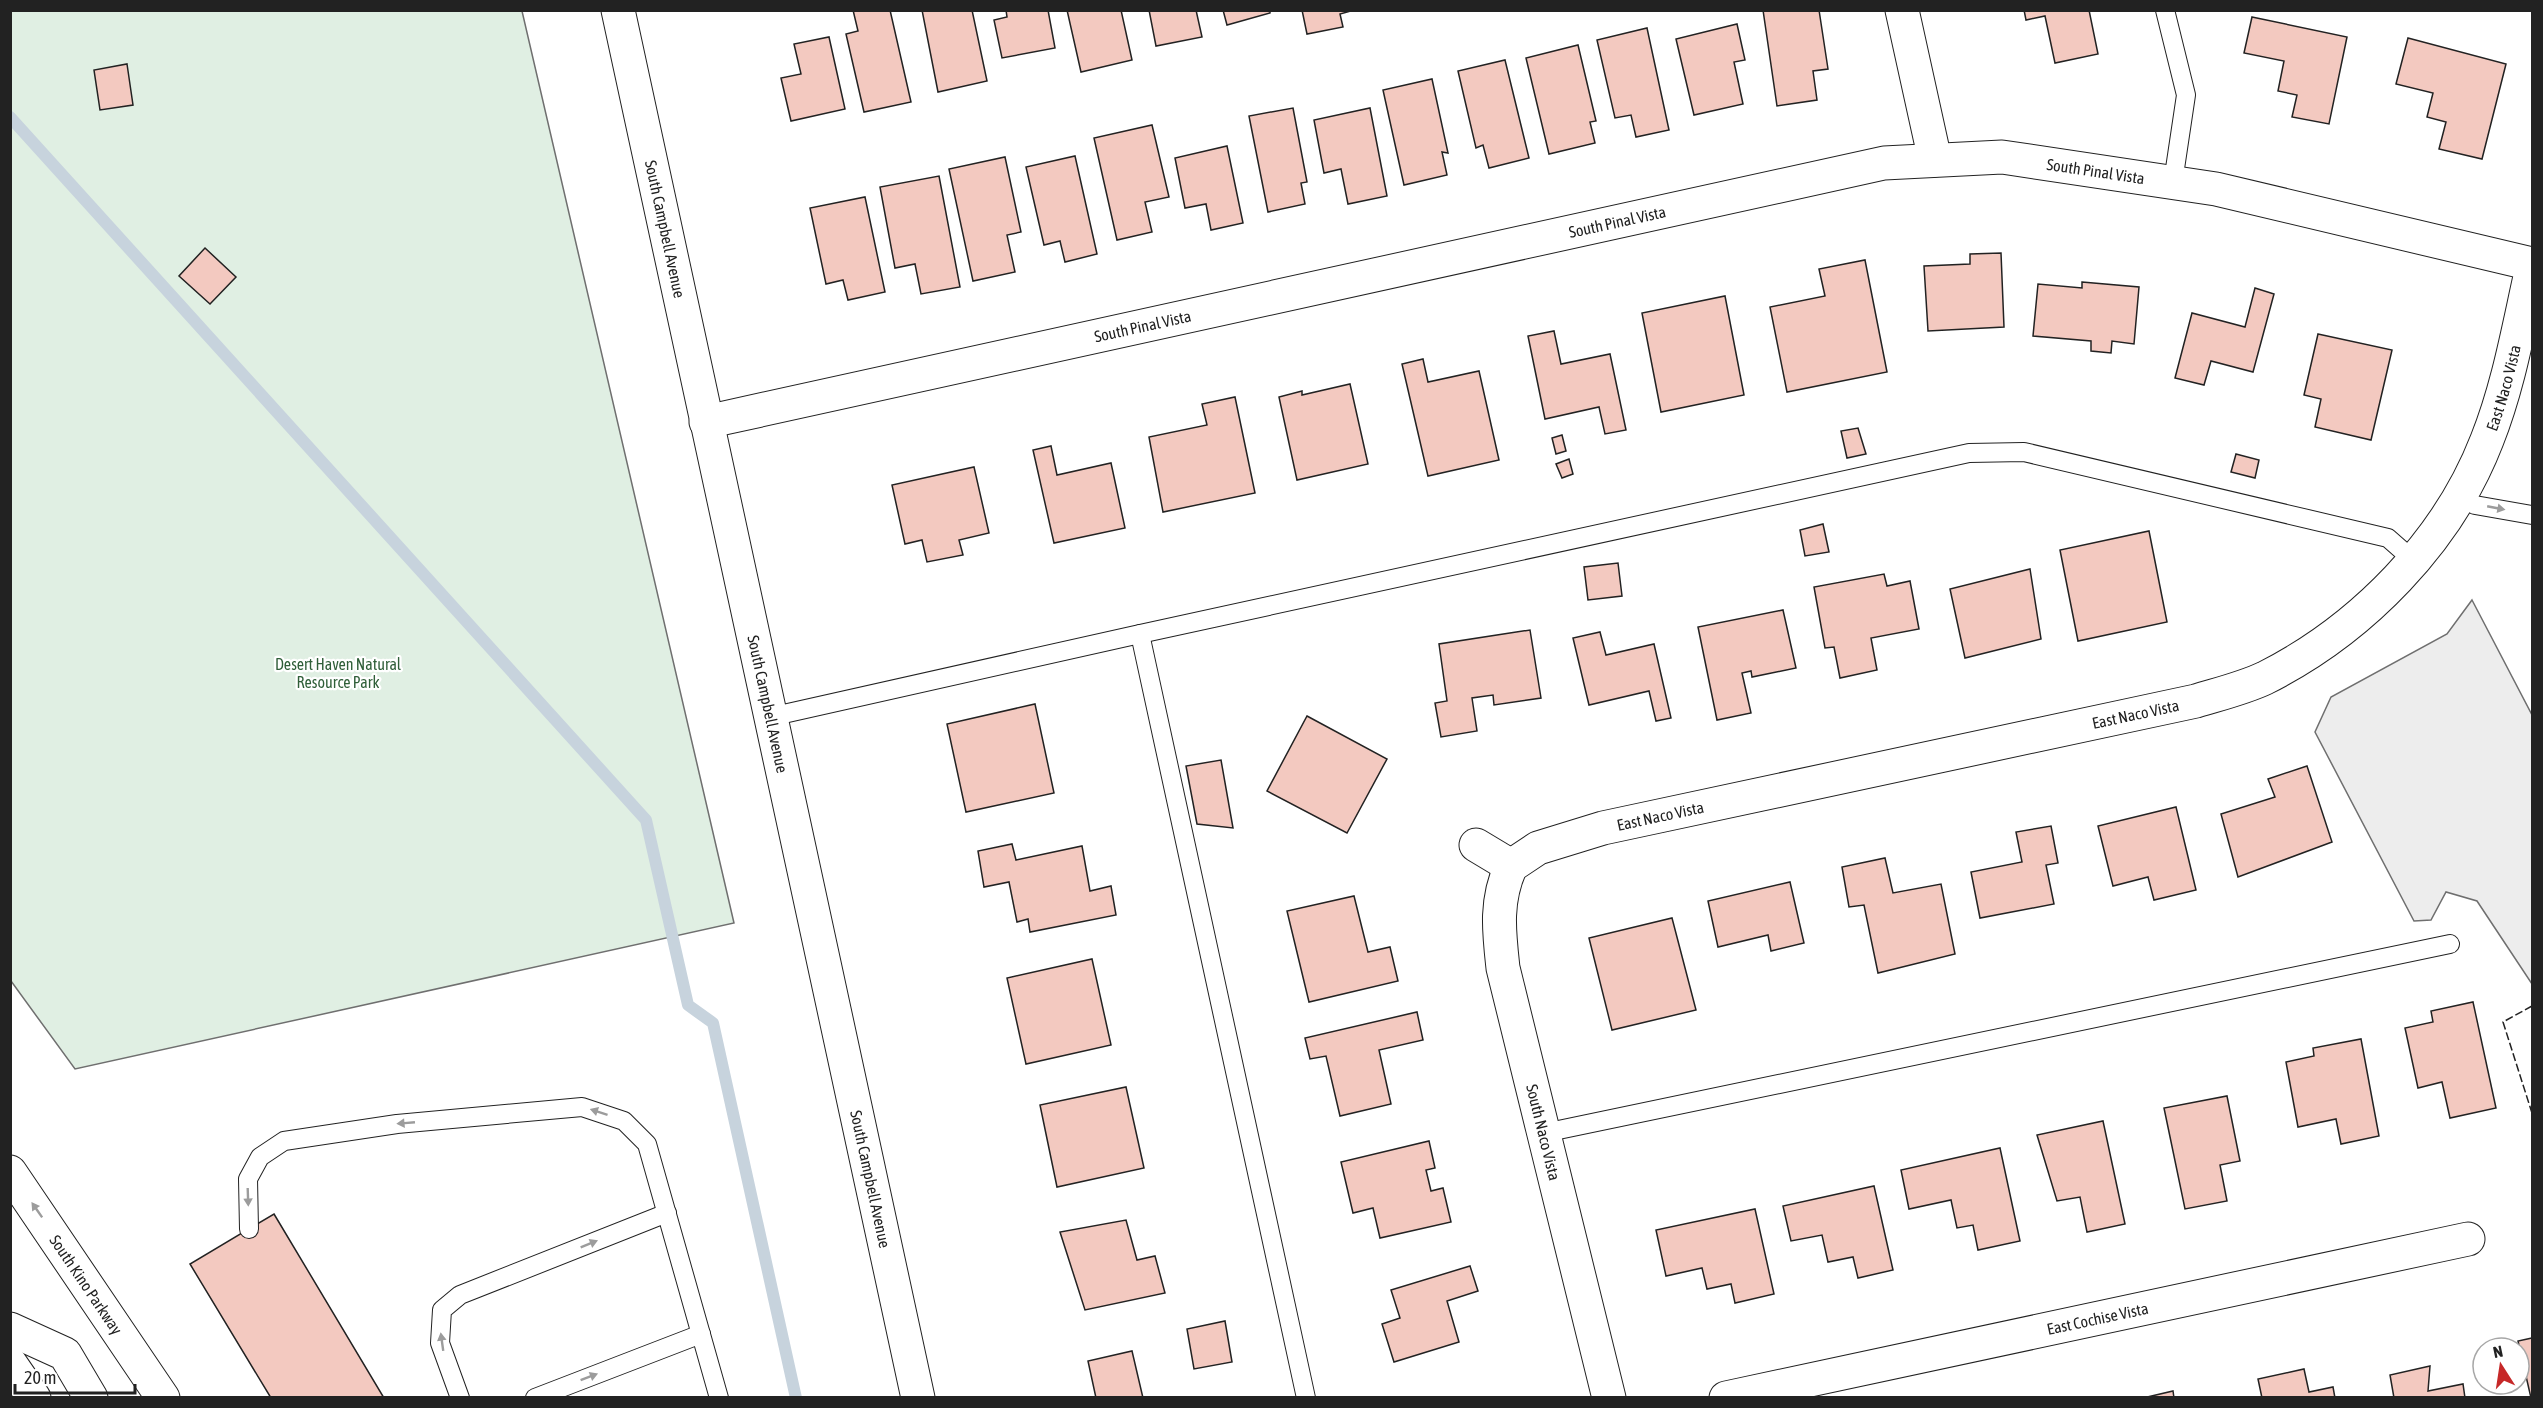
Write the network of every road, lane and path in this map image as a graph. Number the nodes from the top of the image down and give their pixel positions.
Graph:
1 (618, 10) edge
2 (1902, 10) edge
3 (2165, 10) edge
4 (1935, 160) junction
5 (2172, 182) junction
6 (2532, 266) edge
7 (706, 423) junction
8 (2462, 497) junction
9 (2532, 515) edge
10 (2413, 560) junction
11 (1140, 634) junction
12 (770, 717) junction
13 (1476, 845) dead end
14 (1510, 866) junction
15 (2450, 944) dead end
16 (1544, 1133) junction
17 (10, 1172) edge
18 (667, 1213) junction
19 (249, 1229) dead end
20 (2468, 1239) dead end
21 (10, 1329) edge
22 (702, 1334) junction
23 (10, 1363) edge
24 (34, 1398) edge
25 (91, 1398) edge
26 (163, 1398) edge
27 (460, 1398) edge
28 (535, 1398) edge
29 (719, 1398) edge
30 (918, 1398) edge
31 (1306, 1398) edge
32 (1609, 1398) edge
33 (1725, 1398) edge

1 - 7 street, South Campbell Avenue
2 - 4 street
3 - 5 lane
4 - 5 street, South Pinal Vista
4 - 7 street, South Pinal Vista
5 - 6 street, South Pinal Vista
6 - 8 street, East Naco Vista
7 - 12 street, South Campbell Avenue
8 -> 9 lane
8 - 10 street, East Naco Vista
10 - 11 lane
10 - 14 street, East Naco Vista
11 - 12 lane
11 - 31 lane
12 - 30 street, South Campbell Avenue
13 - 14 street
14 - 16 street, South Naco Vista
15 - 16 lane
16 - 32 street, South Naco Vista
26 -> 17 street, South Kino Parkway
18 -> 19 lane
18 - 22 lane
27 -> 18 lane
20 - 33 street, East Cochise Vista
21 - 25 street
28 -> 22 lane
22 - 29 lane
23 - 24 street

